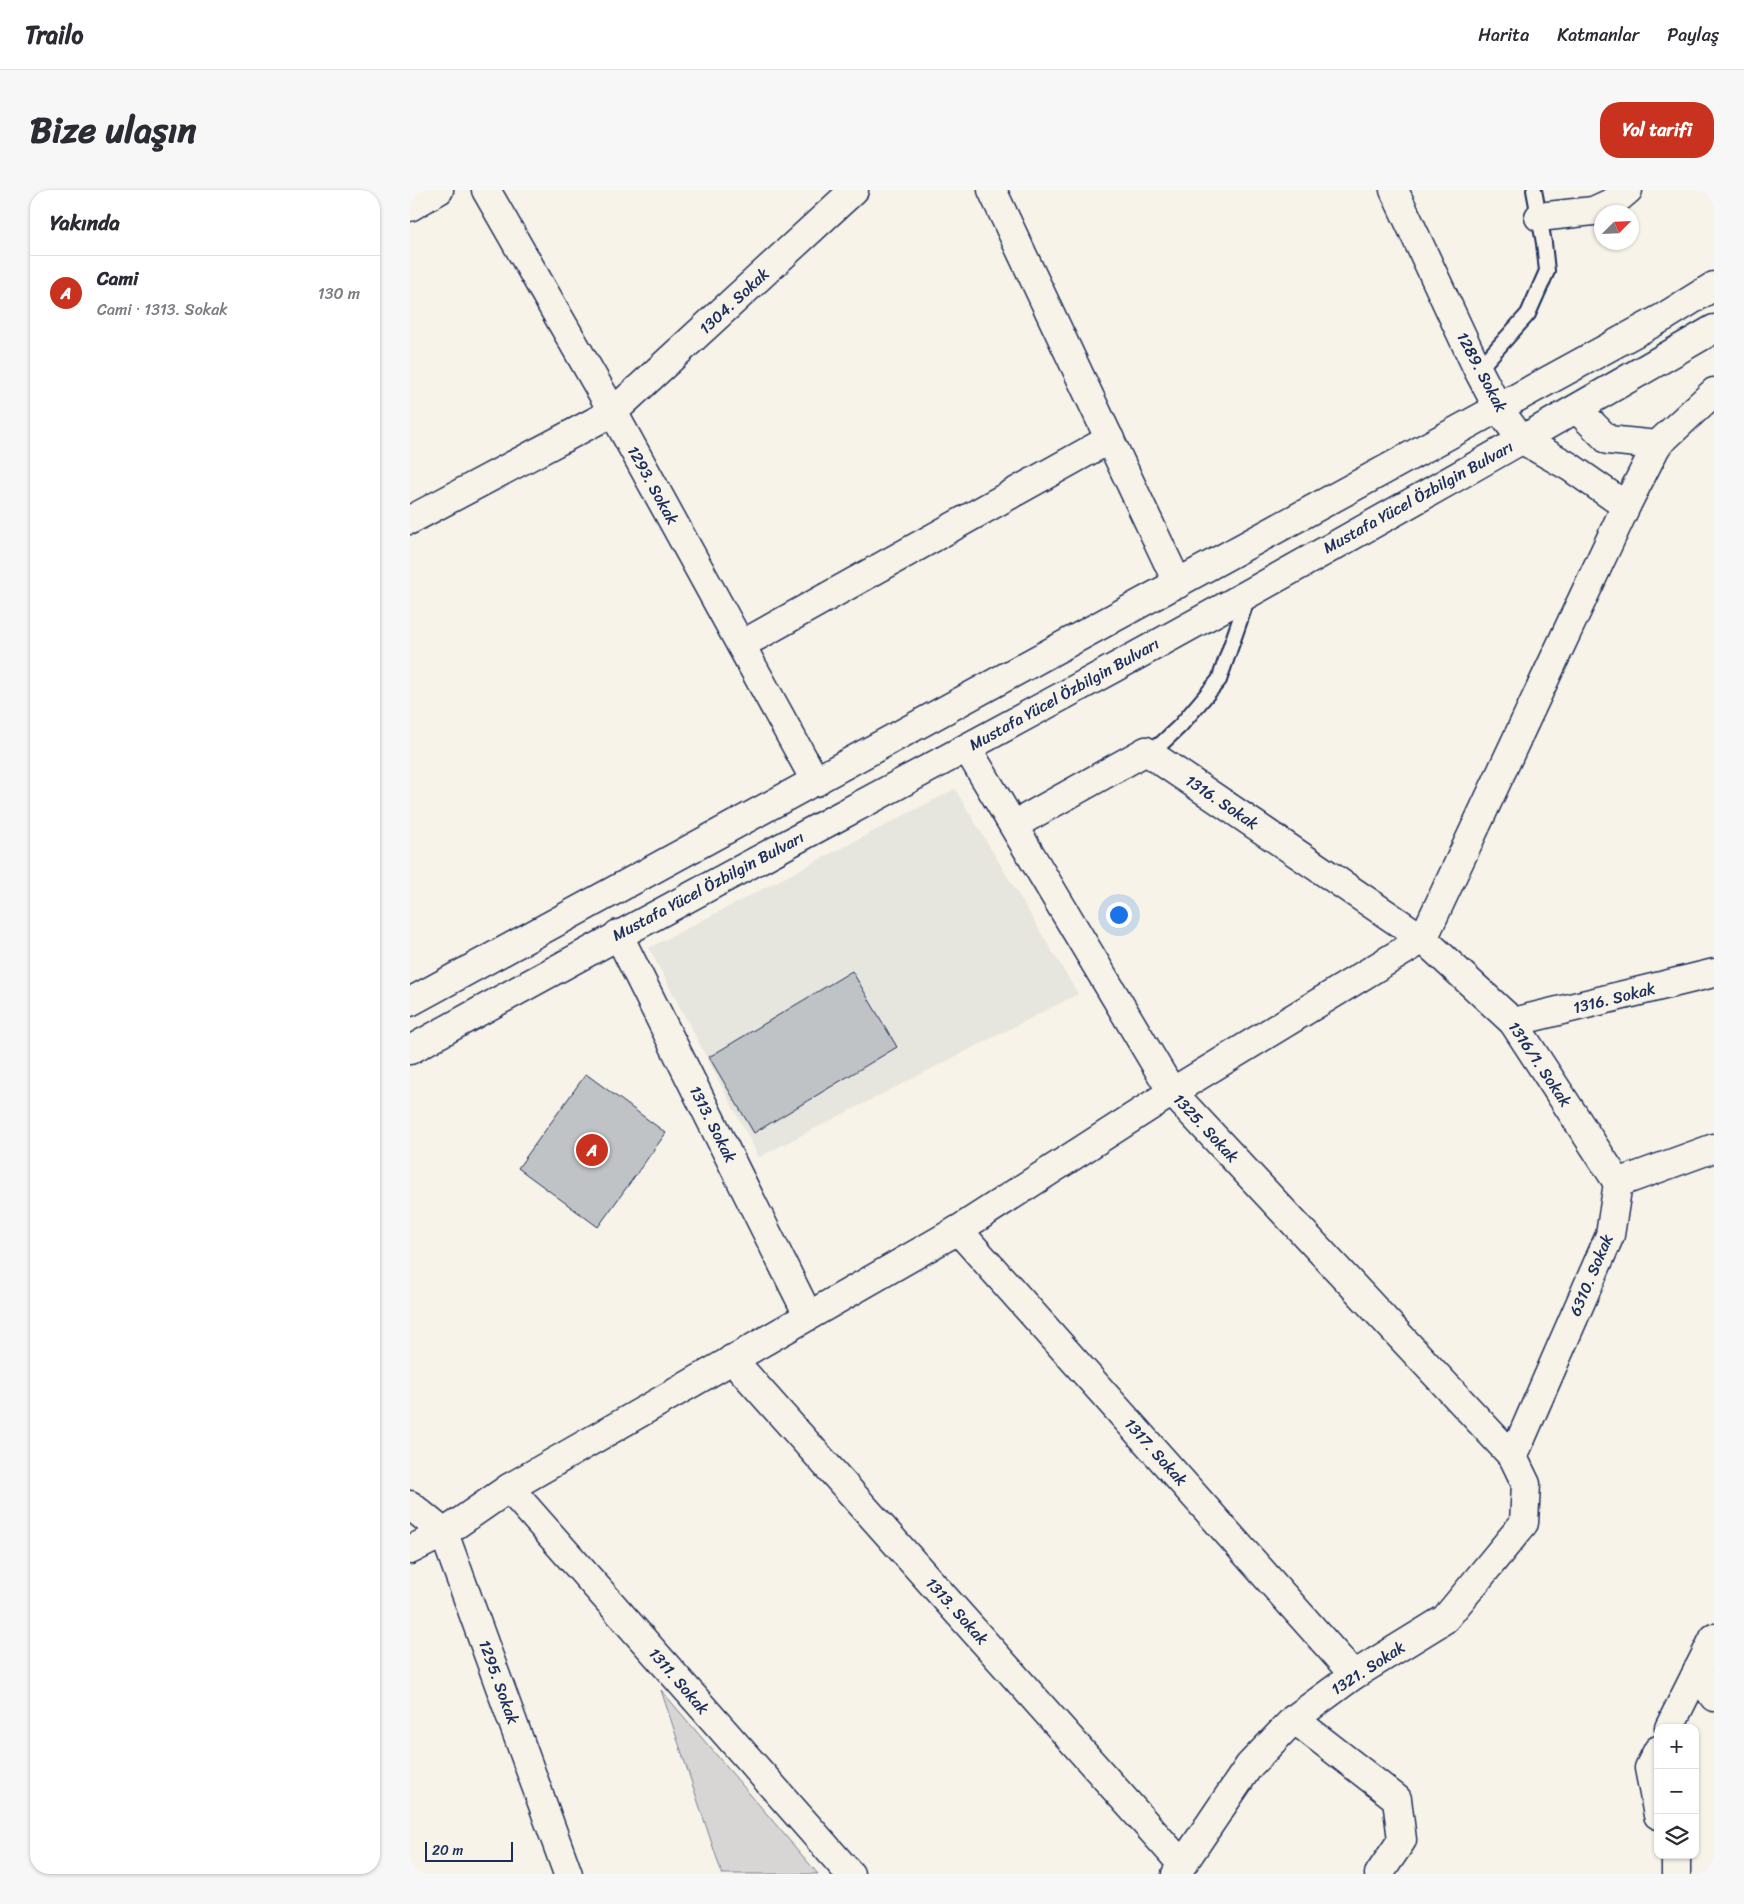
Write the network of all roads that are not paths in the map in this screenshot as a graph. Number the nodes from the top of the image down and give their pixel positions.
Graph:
1 (439, 190) edge
2 (486, 190) edge
3 (854, 190) edge
4 (992, 190) edge
5 (1394, 190) edge
6 (1534, 190) edge
7 (1628, 190) edge
8 (410, 207) edge
9 (1539, 217) junction
10 (1714, 286) edge
11 (1714, 329) edge
12 (1478, 370) junction
13 (1714, 392) edge
14 (1498, 408) junction
15 (1577, 409) junction
16 (613, 412) junction
17 (1521, 439) junction
18 (1110, 440) junction
19 (1658, 445) junction
20 (1626, 506) junction
21 (410, 520) edge
22 (1178, 584) junction
23 (1250, 591) junction
24 (741, 645) junction
25 (967, 748) junction
26 (1146, 751) junction
27 (816, 782) junction
28 (1014, 825) junction
29 (618, 934) junction
30 (1423, 939) junction
31 (1714, 973) edge
32 (410, 1002) edge
33 (1513, 1022) junction
34 (410, 1050) edge
35 (1172, 1092) junction
36 (1707, 1158) edge
37 (1618, 1184) junction
38 (958, 1230) junction
39 (808, 1315) junction
40 (732, 1359) junction
41 (1513, 1457) junction
42 (509, 1488) junction
43 (410, 1504) edge
44 (444, 1532) junction
45 (410, 1550) edge
46 (1714, 1638) edge
47 (1697, 1671) junction
48 (1354, 1675) junction
49 (1714, 1697) edge
50 (1294, 1719) junction
51 (1671, 1724) edge
52 (1654, 1758) edge
53 (1658, 1814) edge
54 (1676, 1859) edge
55 (1178, 1869) edge
56 (568, 1874) edge
57 (850, 1874) edge
58 (1379, 1874) edge
59 (1676, 1874) edge

1 - 8 street
2 - 16 street, 1293. Sokak
3 - 16 street, 1304. Sokak
4 - 18 street
5 - 12 street, 1289. Sokak
6 - 9 lane
7 - 9 street
9 - 12 lane
10 - 14 street
11 - 15 street, Mustafa Yücel Özbilgin Bulvarı
12 - 14 street, 1289. Sokak
13 - 19 street
14 - 17 street, 1289. Sokak
14 - 22 street
15 - 17 street, Mustafa Yücel Özbilgin Bulvarı
15 - 19 street
16 - 21 street, 1304. Sokak
16 - 24 street, 1293. Sokak
17 - 20 street, 1289. Sokak
17 - 23 street, Mustafa Yücel Özbilgin Bulvarı
18 - 22 street
18 - 24 street
19 - 20 street
20 - 30 street
22 - 27 street
23 - 25 street, Mustafa Yücel Özbilgin Bulvarı
23 - 26 lane
24 - 27 street, 1293. Sokak
25 - 28 street, 1325. Sokak
25 - 29 street, Mustafa Yücel Özbilgin Bulvarı
26 - 28 street
26 - 30 street, 1316. Sokak
27 - 32 street
28 - 35 street, 1325. Sokak
29 - 34 street, Mustafa Yücel Özbilgin Bulvarı
29 - 39 street, 1313. Sokak
30 - 33 street, 1316/1. Sokak
30 - 35 street
31 - 33 street, 1316. Sokak
33 - 37 street, 1316/1. Sokak
35 - 38 street
35 - 41 street, 1325. Sokak
36 - 37 street
37 - 41 street, 6310. Sokak
38 - 39 street
38 - 48 street, 1317. Sokak
39 - 40 street
40 - 42 street
40 - 55 street, 1313. Sokak
41 - 48 street, 1321. Sokak
42 - 44 street
42 - 57 street, 1311. Sokak
43 - 44 street
44 - 45 street
44 - 56 street, 1295. Sokak
46 - 47 street
47 - 49 street
47 - 51 street
48 - 50 street, 1321. Sokak
50 - 55 street, 1321. Sokak
50 - 58 street
52 - 53 street
54 - 59 street

